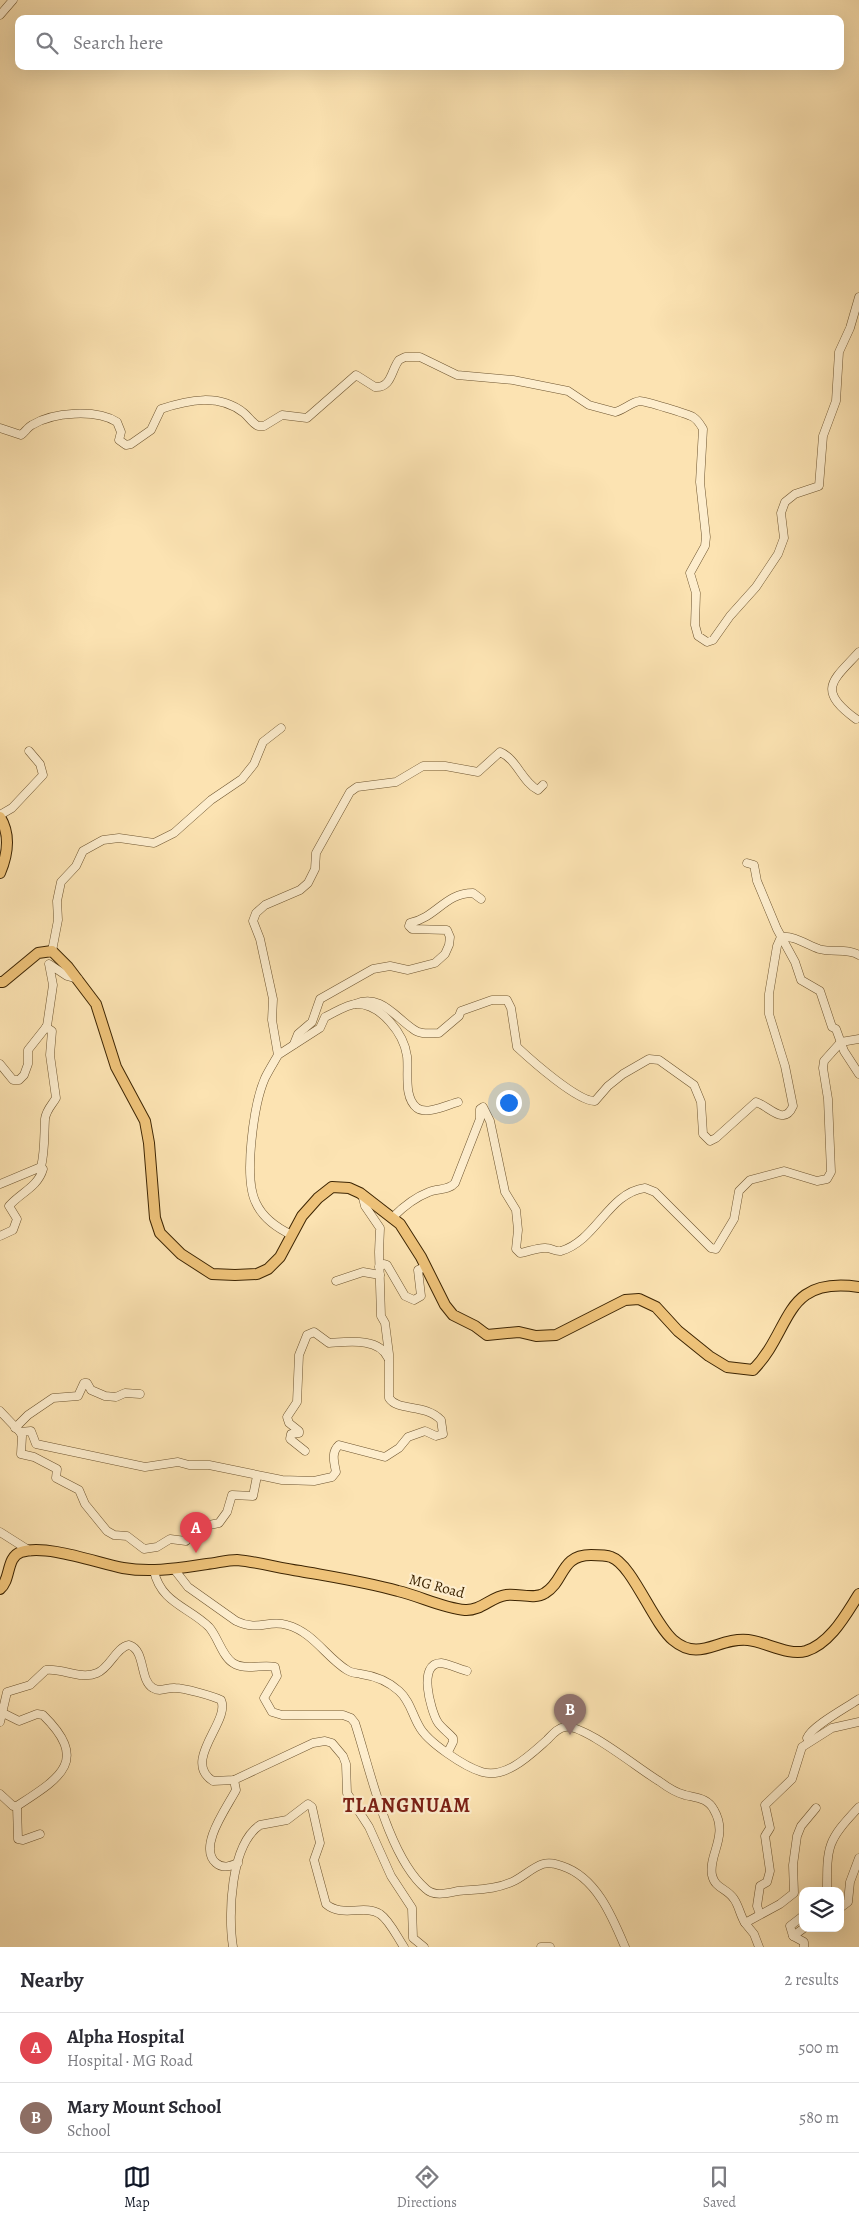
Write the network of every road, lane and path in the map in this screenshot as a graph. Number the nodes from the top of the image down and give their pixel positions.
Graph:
1 (13, 0) edge
2 (0, 15) edge
3 (859, 297) edge
4 (0, 428) edge
5 (859, 652) edge
6 (856, 719) dead end
7 (281, 728) dead end
8 (29, 751) dead end
9 (544, 785) dead end
10 (0, 816) edge
11 (747, 863) dead end
12 (0, 873) edge
13 (481, 899) dead end
14 (781, 937) junction
15 (52, 951) junction
16 (859, 955) edge
17 (78, 979) junction
18 (0, 982) edge
19 (355, 1004) junction
20 (46, 1027) junction
21 (859, 1039) edge
22 (841, 1042) junction
23 (294, 1044) junction
24 (278, 1055) junction
25 (0, 1064) edge
26 (859, 1074) edge
27 (458, 1102) dead end
28 (41, 1167) junction
29 (0, 1184) edge
30 (362, 1194) junction
31 (393, 1217) junction
32 (292, 1235) junction
33 (0, 1236) edge
34 (425, 1266) junction
35 (380, 1271) junction
36 (336, 1282) dead end
37 (859, 1287) edge
38 (388, 1360) junction
39 (140, 1394) dead end
40 (0, 1411) edge
41 (17, 1430) junction
42 (304, 1450) dead end
43 (257, 1476) junction
44 (2, 1535) edge
45 (30, 1551) junction
46 (174, 1569) junction
47 (154, 1571) junction
48 (0, 1589) edge
49 (859, 1594) edge
50 (467, 1670) dead end
51 (3, 1690) edge
52 (859, 1699) edge
53 (3, 1713) junction
54 (0, 1722) edge
55 (859, 1722) edge
56 (809, 1742) junction
57 (448, 1752) junction
58 (234, 1780) junction
59 (0, 1794) edge
60 (17, 1806) junction
61 (859, 1807) edge
62 (816, 1808) dead end
63 (40, 1834) dead end
64 (859, 1858) edge
65 (238, 1863) junction
66 (827, 1887) edge
67 (844, 1905) edge
68 (760, 1914) junction
69 (799, 1919) edge
70 (745, 1923) junction
71 (799, 1932) edge
72 (793, 1936) junction
73 (234, 1947) edge
74 (404, 1947) edge
75 (424, 1947) edge
76 (541, 1947) edge
77 (550, 1947) edge
78 (625, 1947) edge
79 (759, 1947) edge
80 (804, 1947) edge

1 - 2 street
3 - 4 street
5 - 6 street
7 - 15 street
8 - 10 street
9 - 24 street
10 - 12 main road
11 - 14 street
13 - 23 street
14 - 16 street
14 - 19 street
14 - 22 street
15 - 17 main road
15 - 18 main road
17 - 20 street
17 - 32 main road
19 - 23 street
19 - 27 street
20 - 25 street
20 - 28 street
21 - 22 street
22 - 26 street
22 - 31 street
23 - 24 street
24 - 32 street
28 - 29 street
28 - 33 street
30 - 31 main road
30 - 32 main road
30 - 35 street
31 - 34 main road
34 - 35 street
34 - 37 main road
35 - 36 street
35 - 38 street
38 - 42 street
38 - 43 street
39 - 41 street
40 - 41 street
41 - 43 street
41 - 43 street
44 - 45 street
45 - 47 main road, MG Road
45 - 48 main road
46 - 47 main road, MG Road
46 - 49 main road, MG Road
46 - 57 street
47 - 78 street
50 - 57 street
51 - 53 street
51 - 58 street
52 - 56 street
53 - 54 street
53 - 60 street
55 - 56 street
56 - 68 street
57 - 70 street
58 - 65 street
58 - 75 street
59 - 60 street
60 - 63 street
61 - 66 street
62 - 68 street
64 - 67 street
65 - 73 street
65 - 74 street
68 - 70 street
69 - 72 street
70 - 79 street
71 - 72 street
72 - 80 street
76 - 77 street

